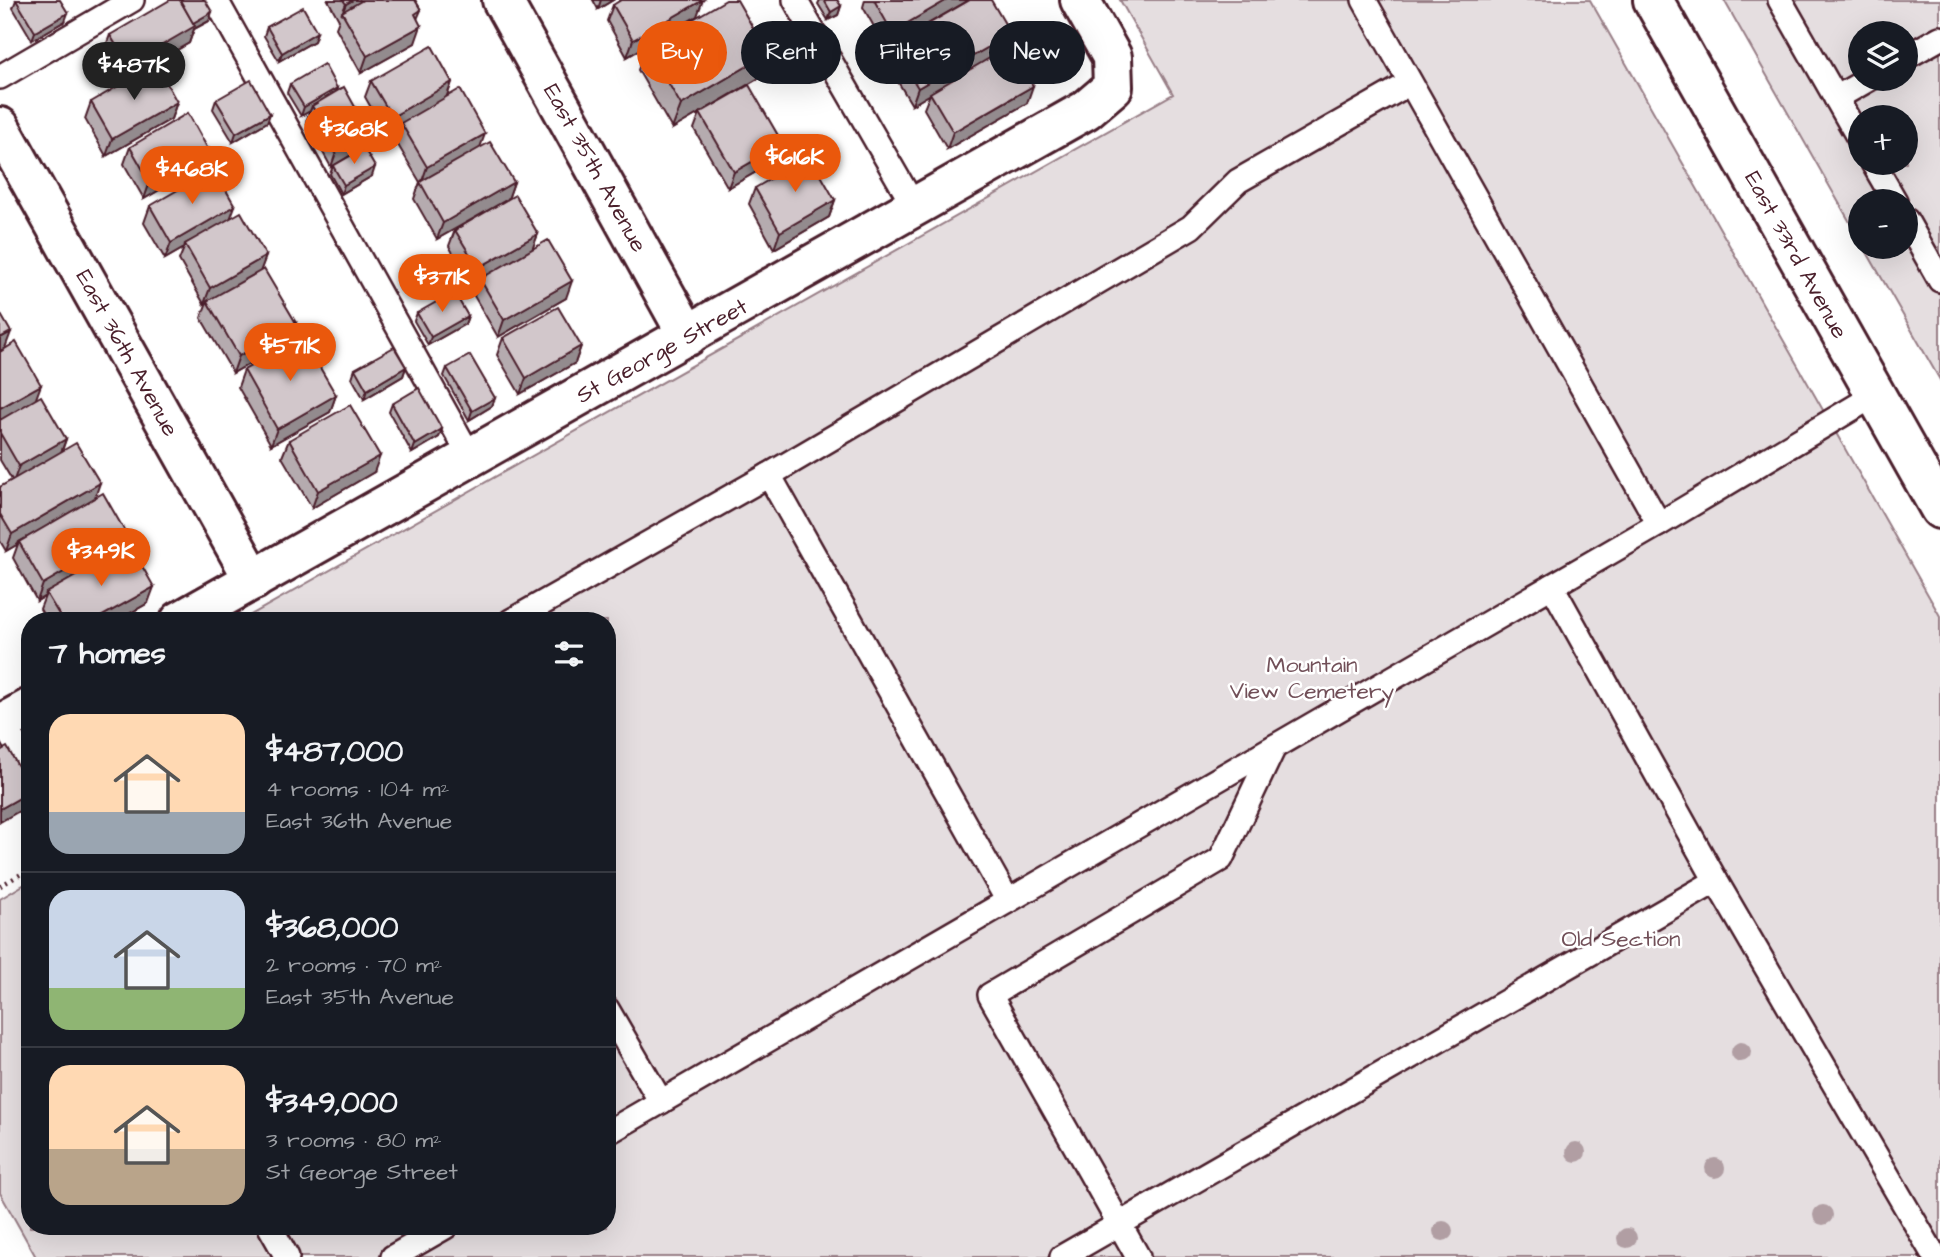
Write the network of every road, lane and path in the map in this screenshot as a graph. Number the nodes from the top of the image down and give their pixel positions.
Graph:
1 (132, 0) edge
2 (216, 0) edge
3 (502, 0) edge
4 (796, 0) edge
5 (1080, 0) edge
6 (1364, 0) edge
7 (1653, 0) edge
8 (1780, 0) edge
9 (1940, 38) edge
10 (1918, 50) edge
11 (0, 77) edge
12 (1410, 83) junction
13 (1848, 91) edge
14 (1836, 98) junction
15 (1848, 119) edge
16 (0, 127) edge
17 (915, 208) junction
18 (1918, 242) edge
19 (1940, 281) edge
20 (688, 336) junction
21 (1875, 395) junction
22 (471, 458) junction
23 (769, 475) junction
24 (1935, 490) edge
25 (1658, 524) junction
26 (254, 580) junction
27 (1552, 586) junction
28 (196, 612) edge
29 (527, 612) edge
30 (11, 716) edge
31 (21, 744) edge
32 (1274, 747) junction
33 (21, 874) edge
34 (1716, 881) junction
35 (0, 887) edge
36 (1008, 901) junction
37 (616, 1025) edge
38 (660, 1102) junction
39 (616, 1128) edge
40 (1119, 1224) junction
41 (275, 1235) edge
42 (431, 1235) edge
43 (1929, 1255) edge
44 (287, 1257) edge
45 (393, 1257) edge
46 (1062, 1257) edge
47 (1138, 1257) edge

1 - 11 lane
2 - 22 lane
3 - 20 street, East 35th Avenue
4 - 17 lane
5 - 17 street, St George Street
6 - 12 lane
7 - 21 street, East 33rd Avenue
8 - 14 lane
9 - 10 lane
12 - 23 lane
12 - 25 lane
13 - 14 lane
14 - 15 lane
16 - 26 street, East 36th Avenue
17 - 20 street, St George Street
18 - 19 lane
20 - 22 street, St George Street
21 - 24 street, East 33rd Avenue
21 - 25 lane
22 - 26 street, St George Street
23 - 29 lane
23 - 36 lane
25 - 27 lane
26 - 28 street, St George Street
27 - 32 lane
27 - 34 lane
30 - 31 lane
32 - 36 lane
32 - 40 lane
33 - 35 path
34 - 40 lane
34 - 43 lane
36 - 38 lane
37 - 38 lane
38 - 39 lane
40 - 46 lane
40 - 47 lane
41 - 44 lane
42 - 45 lane

